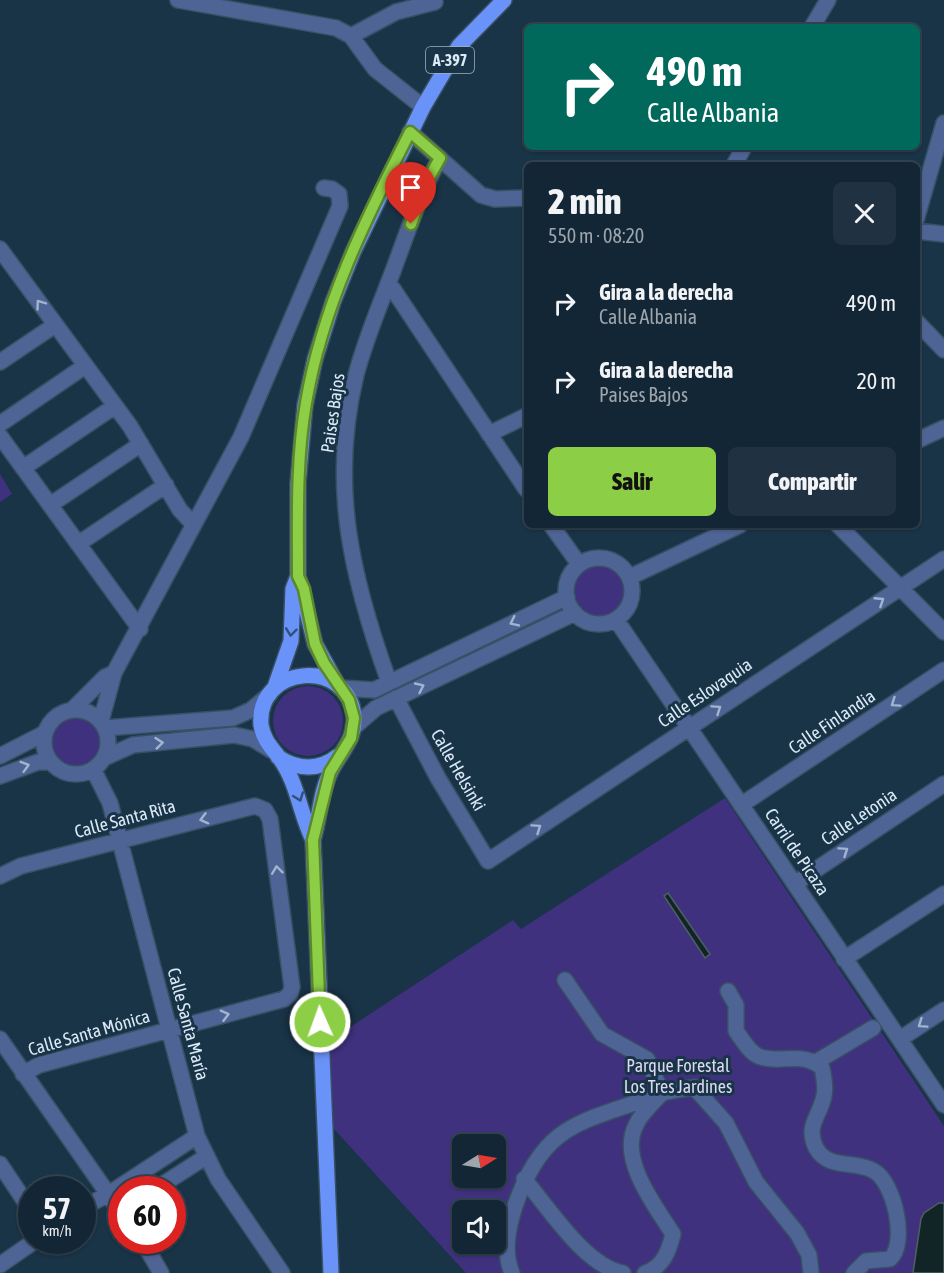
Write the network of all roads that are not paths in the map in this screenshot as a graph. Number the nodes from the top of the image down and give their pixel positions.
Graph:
1 (178, 0) edge
2 (504, 0) edge
3 (828, 0) edge
4 (435, 2) dead end
5 (814, 24) edge
6 (351, 36) junction
7 (423, 107) junction
8 (944, 123) edge
9 (410, 132) junction
10 (440, 158) junction
11 (324, 188) dead end
12 (524, 198) edge
13 (920, 205) edge
14 (920, 231) edge
15 (944, 234) edge
16 (0, 249) edge
17 (387, 286) junction
18 (56, 325) junction
19 (920, 328) edge
20 (944, 350) edge
21 (0, 362) edge
22 (85, 366) junction
23 (115, 406) junction
24 (524, 417) edge
25 (0, 424) edge
26 (944, 428) edge
27 (489, 434) junction
28 (0, 436) edge
29 (920, 439) edge
30 (141, 444) junction
31 (23, 468) junction
32 (166, 485) junction
33 (524, 486) edge
34 (50, 505) junction
35 (193, 524) junction
36 (553, 528) edge
37 (734, 528) edge
38 (841, 528) edge
39 (78, 544) junction
40 (944, 559) edge
41 (579, 564) junction
42 (298, 576) junction
43 (630, 577) junction
44 (899, 588) junction
45 (567, 597) junction
46 (575, 613) junction
47 (617, 621) junction
48 (140, 629) junction
49 (944, 632) edge
50 (944, 670) edge
51 (114, 673) junction
52 (389, 682) junction
53 (339, 686) junction
54 (272, 691) junction
55 (396, 698) junction
56 (73, 710) junction
57 (103, 724) junction
58 (353, 728) junction
59 (688, 728) junction
60 (45, 733) junction
61 (275, 753) junction
62 (340, 754) junction
63 (0, 756) edge
64 (51, 762) junction
65 (98, 763) junction
66 (0, 776) edge
67 (944, 784) edge
68 (741, 805) junction
69 (261, 807) joint
70 (313, 840) junction
71 (120, 841) junction
72 (488, 861) joint
73 (0, 876) edge
74 (796, 883) junction
75 (944, 894) edge
76 (844, 959) junction
77 (566, 980) dead end
78 (728, 991) dead end
79 (944, 1010) edge
80 (873, 1028) dead end
81 (169, 1030) junction
82 (0, 1039) edge
83 (900, 1039) junction
84 (816, 1062) junction
85 (23, 1074) junction
86 (662, 1093) junction
87 (944, 1105) edge
88 (197, 1136) junction
89 (207, 1156) junction
90 (0, 1164) edge
91 (176, 1176) edge
92 (524, 1179) junction
93 (18, 1191) edge
94 (107, 1195) junction
95 (96, 1201) edge
96 (18, 1252) edge
97 (150, 1254) edge
98 (0, 1264) edge
99 (161, 1273) edge
100 (282, 1273) edge
101 (331, 1273) edge
102 (512, 1273) edge
103 (623, 1273) edge
104 (645, 1273) edge
105 (811, 1273) edge
106 (854, 1273) edge

1 - 6 street
2 - 7 main road, A-397
3 - 5 street
4 - 6 street
6 - 7 street
7 - 9 main road, A-397
8 - 13 street
9 - 10 street
9 - 42 main road, A-397
10 - 12 street
10 - 17 street, Paises Bajos
11 - 35 street
14 - 15 street
18 -> 16 street
17 - 27 street
17 - 52 street, Paises Bajos
18 - 21 street
18 - 22 street
19 - 20 street
22 - 23 street
22 - 25 street
23 - 30 street
23 - 31 street
24 - 27 street
26 - 29 street
27 - 33 street
28 - 31 street
30 - 32 street
30 - 34 street
31 - 34 street
32 - 35 street
32 - 39 street
34 - 39 street
35 - 48 street
36 - 41 street
37 - 43 street
38 - 44 street
39 - 48 street
40 - 44 street, Calle Eslovaquia
41 - 43 street
41 - 45 street
42 - 53 main road, A-397
42 -> 54 main road, A-397
43 - 47 street
44 - 49 street
59 -> 44 street, Calle Eslovaquia
45 - 46 street
45 -> 52 street
46 - 47 street
55 -> 46 street
47 - 59 street, Carril de Picaza
48 - 51 street
50 -> 68 street, Calle Finlandia
51 - 56 street
51 - 57 street
52 - 53 street
53 - 54 main road
53 - 58 main road, A-397
54 - 57 street
54 - 61 main road, A-397
55 - 58 street
55 - 72 street, Calle Helsinki
56 - 57 street
56 - 60 street
57 - 65 street
58 - 62 main road, A-397
59 - 68 street, Carril de Picaza
72 -> 59 street, Calle Eslovaquia
60 - 63 street
60 - 64 street
61 - 62 main road
65 -> 61 street
61 -> 70 main road, A-397
62 - 70 main road, A-397
64 - 65 street
66 -> 64 street
65 - 71 street, Calle Santa María
74 -> 67 street, Calle Letonia
68 - 74 street, Carril de Picaza
69 -> 71 street, Calle Santa Rita
81 -> 69 street, Calle Santa Mónica
70 - 101 main road, A-397
71 - 73 street, Calle Santa Rita
71 - 81 street, Calle Santa María
74 - 76 street, Carril de Picaza
75 - 76 street
76 - 83 street, Carril de Picaza
77 - 86 street
78 - 84 street
79 -> 83 street
80 - 84 street
81 - 85 street, Calle Santa Mónica
81 - 88 street, Calle Santa María
82 - 85 street
83 - 87 street, Carril de Picaza
84 - 106 street
85 - 94 street
86 - 92 street
86 - 104 street
86 - 105 street
88 - 89 street, Calle Santa María
88 - 94 street
89 - 91 street
89 - 100 street, Calle Santa María
90 - 93 street
92 - 102 street
92 - 103 street
94 - 95 street
96 - 98 street
97 - 99 street

